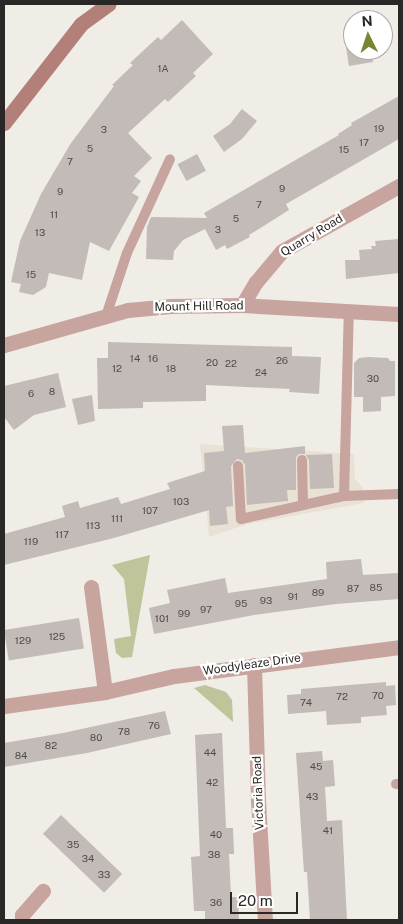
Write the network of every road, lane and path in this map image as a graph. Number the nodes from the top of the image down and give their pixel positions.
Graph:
1 (109, 4) edge
2 (4, 123) edge
3 (170, 159) dead end
4 (399, 186) edge
5 (242, 305) junction
6 (349, 311) junction
7 (399, 314) edge
8 (106, 316) junction
9 (4, 345) edge
10 (302, 460) dead end
11 (238, 466) dead end
12 (399, 494) edge
13 (344, 496) junction
14 (304, 505) junction
15 (91, 587) dead end
16 (399, 647) edge
17 (254, 665) junction
18 (105, 692) junction
19 (4, 706) edge
20 (43, 891) dead end
21 (22, 920) edge
22 (265, 920) edge

1 - 2 main road
3 - 8 lane
4 - 5 street, Quarry Road
5 - 6 street, Mount Hill Road
5 - 8 street, Mount Hill Road
6 - 7 street, Mount Hill Road
6 - 13 lane
8 - 9 street, Mount Hill Road
10 - 14 lane
11 - 14 lane
12 - 13 lane
13 - 14 lane
15 - 18 street
16 - 17 street, Woodyleaze Drive
17 - 18 street, Woodyleaze Drive
17 - 22 street, Victoria Road
18 - 19 street, Woodyleaze Drive
20 - 21 street

